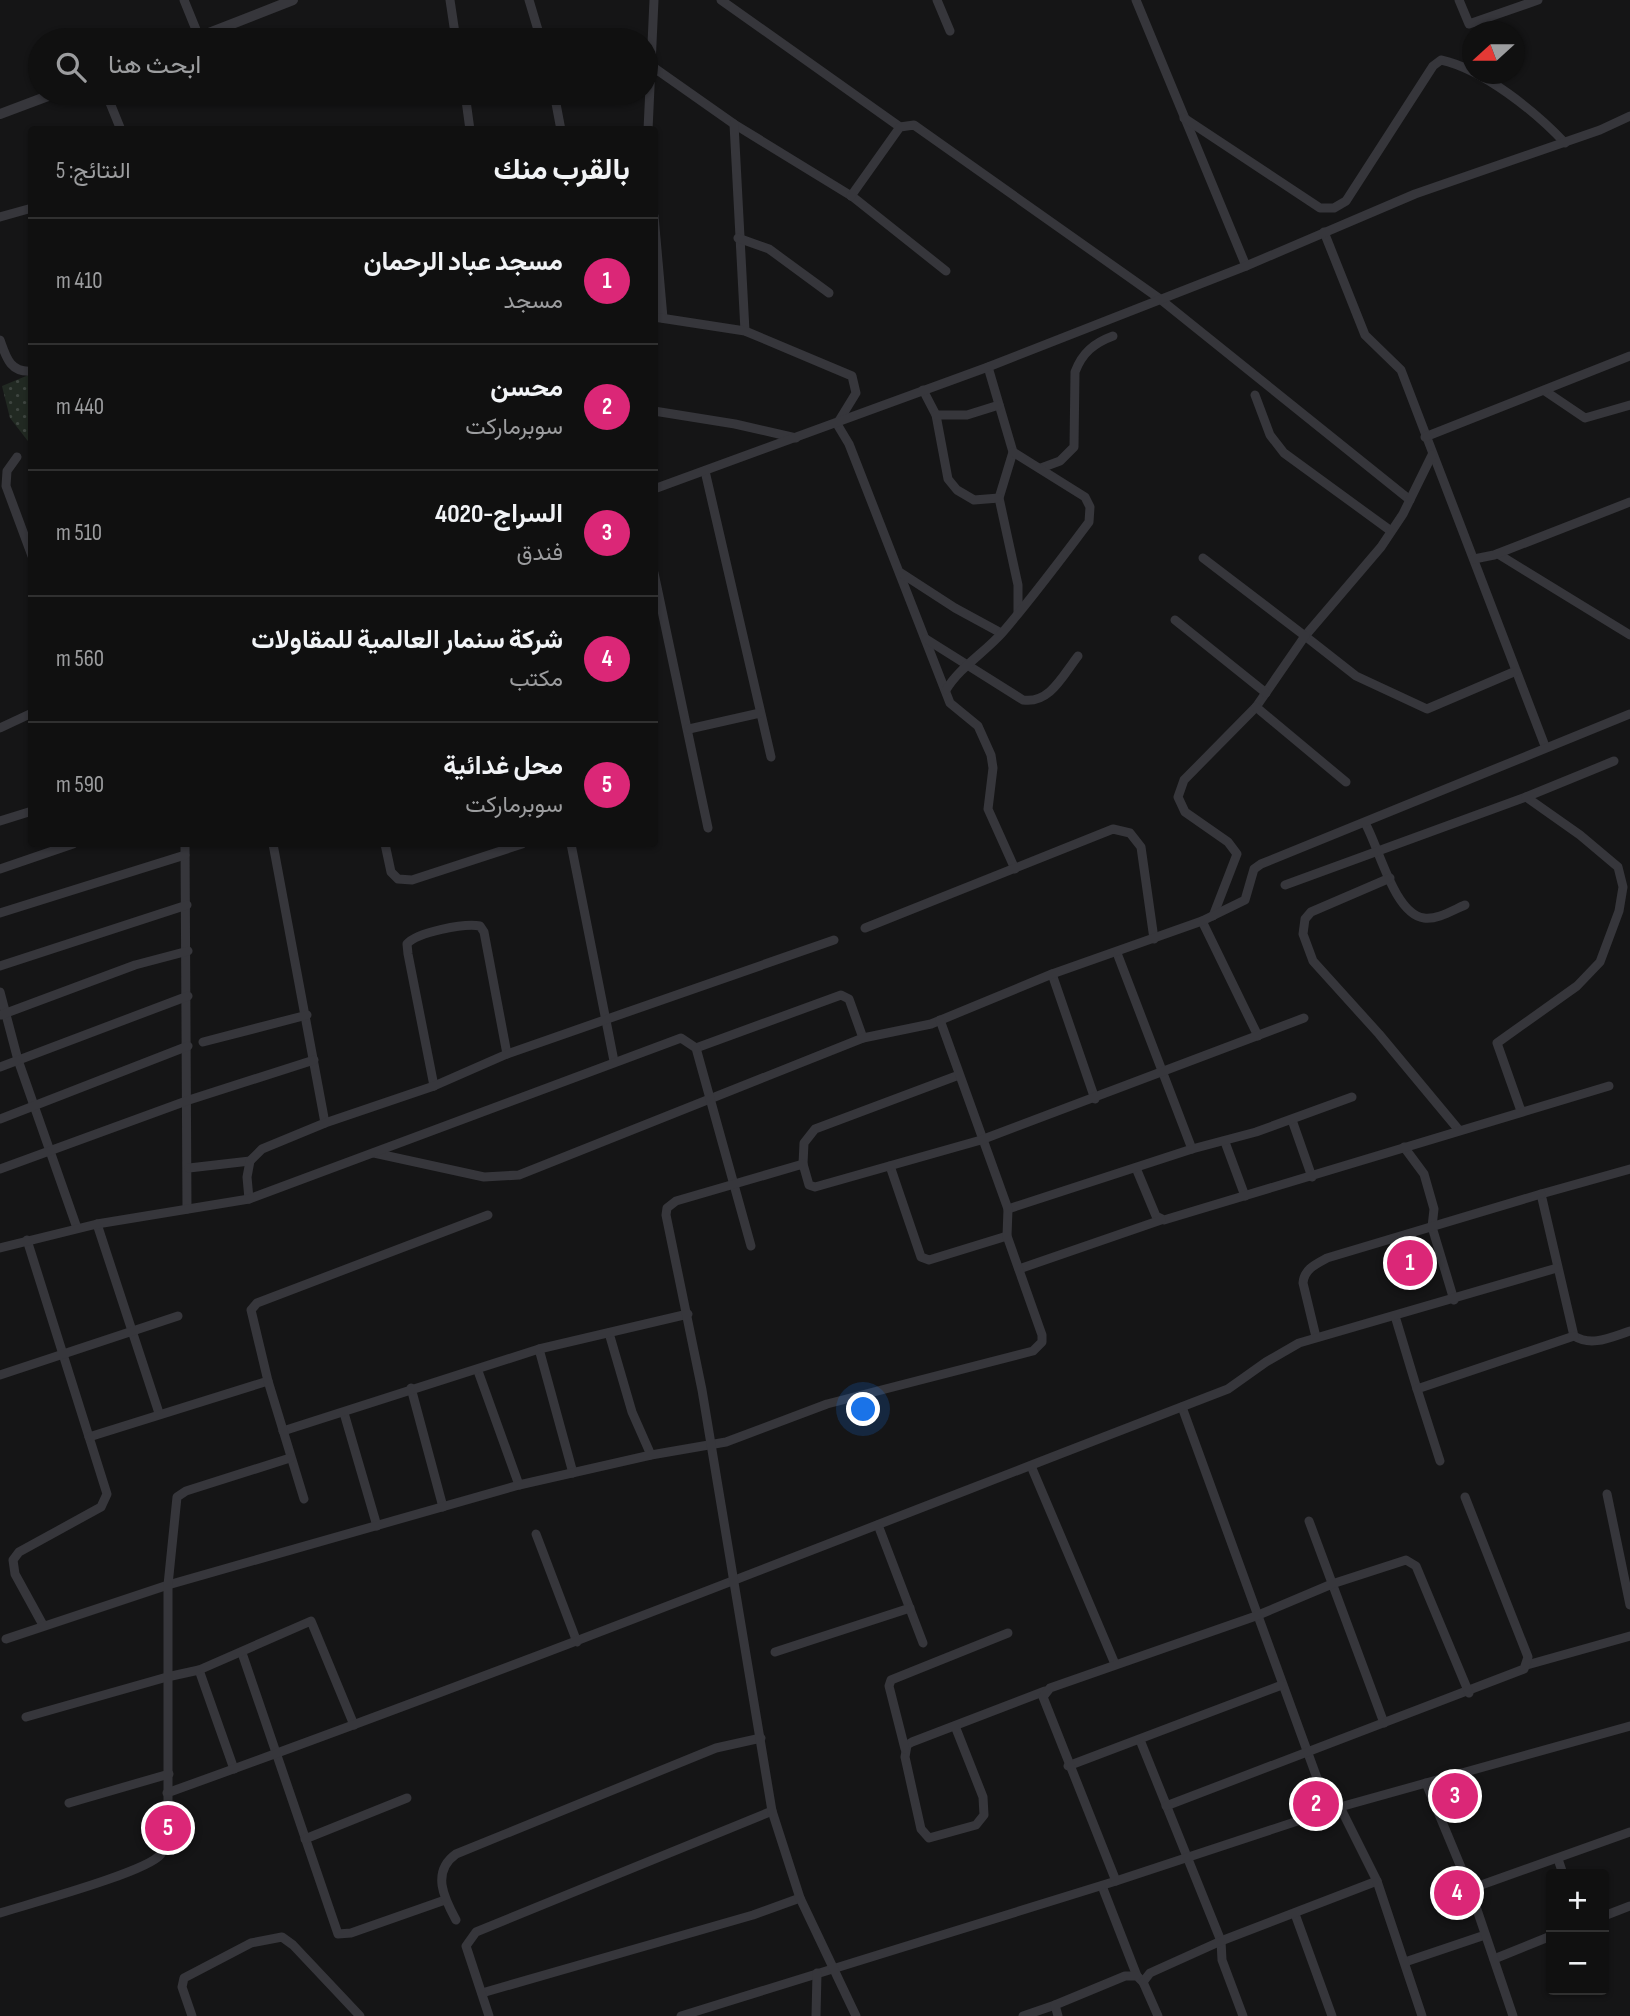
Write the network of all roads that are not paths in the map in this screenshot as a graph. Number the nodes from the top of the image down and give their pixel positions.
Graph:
1 (184, 0) edge
2 (293, 0) edge
3 (450, 0) edge
4 (529, 0) edge
5 (654, 0) edge
6 (721, 0) edge
7 (937, 0) edge
8 (1136, 0) edge
9 (1459, 0) edge
10 (1538, 0) edge
11 (1468, 21) edge
12 (1488, 21) edge
13 (192, 28) edge
14 (223, 28) edge
15 (454, 28) edge
16 (537, 28) edge
17 (654, 28) edge
18 (950, 31) dead end
19 (658, 71) edge
20 (1493, 85) joint
21 (28, 103) edge
22 (111, 105) edge
23 (467, 105) edge
24 (556, 105) edge
25 (651, 105) edge
26 (0, 114) edge
27 (1630, 116) edge
28 (1184, 118) junction
29 (734, 124) junction
30 (119, 126) edge
31 (469, 126) edge
32 (560, 126) edge
33 (649, 126) edge
34 (901, 127) junction
35 (1565, 142) junction
36 (851, 196) junction
37 (28, 209) edge
38 (0, 217) edge
39 (1324, 232) junction
40 (738, 238) junction
41 (1246, 266) junction
42 (946, 271) dead end
43 (829, 293) dead end
44 (658, 297) edge
45 (1160, 299) junction
46 (659, 317) edge
47 (745, 331) junction
48 (1113, 336) dead end
49 (0, 340) edge
50 (1630, 356) edge
51 (988, 367) junction
52 (28, 370) edge
53 (923, 390) junction
54 (1545, 391) junction
55 (1255, 395) dead end
56 (999, 405) junction
57 (1630, 405) edge
58 (658, 412) edge
59 (936, 415) junction
60 (837, 424) junction
61 (1425, 437) junction
62 (798, 439) junction
63 (1013, 452) junction
64 (1432, 455) junction
65 (17, 457) dead end
66 (1041, 468) junction
67 (705, 471) junction
68 (658, 488) edge
69 (999, 498) junction
70 (1410, 500) junction
71 (1630, 502) edge
72 (1391, 531) junction
73 (28, 545) edge
74 (1498, 554) junction
75 (1203, 558) dead end
76 (1474, 559) junction
77 (901, 573) junction
78 (658, 591) edge
79 (1018, 614) junction
80 (1175, 620) dead end
81 (1001, 634) junction
82 (1630, 635) edge
83 (1305, 636) junction
84 (926, 639) junction
85 (1078, 656) dead end
86 (967, 666) junction
87 (1516, 671) junction
88 (946, 690) junction
89 (1266, 693) junction
90 (1256, 707) junction
91 (760, 713) junction
92 (1630, 713) edge
93 (28, 715) edge
94 (0, 728) edge
95 (689, 729) junction
96 (1545, 746) junction
97 (771, 757) dead end
98 (1614, 761) dead end
99 (1346, 782) dead end
100 (1526, 797) junction
101 (28, 812) edge
102 (0, 821) edge
103 (1365, 823) junction
104 (708, 828) dead end
105 (64, 847) edge
106 (185, 847) edge
107 (274, 847) edge
108 (386, 847) edge
109 (513, 847) edge
110 (572, 847) edge
111 (1380, 851) junction
112 (185, 855) junction
113 (0, 869) edge
114 (1015, 869) junction
115 (1390, 878) junction
116 (1286, 885) dead end
117 (187, 905) junction
118 (1465, 905) dead end
119 (0, 913) edge
120 (1213, 916) junction
121 (1202, 921) junction
122 (865, 928) dead end
123 (1154, 939) junction
124 (834, 940) dead end
125 (188, 951) junction
126 (1117, 953) junction
127 (0, 966) edge
128 (1052, 974) junction
129 (0, 992) edge
130 (188, 996) junction
131 (2, 1015) edge
132 (307, 1015) junction
133 (1304, 1017) dead end
134 (606, 1020) junction
135 (940, 1020) junction
136 (1258, 1037) junction
137 (863, 1038) junction
138 (203, 1042) dead end
139 (188, 1046) junction
140 (696, 1048) junction
141 (507, 1054) junction
142 (18, 1060) junction
143 (314, 1060) junction
144 (614, 1061) junction
145 (0, 1067) edge
146 (1162, 1073) junction
147 (959, 1075) junction
148 (434, 1086) junction
149 (1609, 1086) dead end
150 (1352, 1097) dead end
151 (709, 1099) junction
152 (1096, 1099) junction
153 (189, 1100) junction
154 (33, 1107) junction
155 (1521, 1111) junction
156 (0, 1119) edge
157 (1292, 1120) junction
158 (325, 1123) junction
159 (1458, 1129) junction
160 (981, 1140) junction
161 (1225, 1142) junction
162 (1404, 1147) junction
163 (1192, 1149) junction
164 (49, 1151) junction
165 (374, 1153) junction
166 (250, 1161) junction
167 (803, 1164) junction
168 (890, 1166) junction
169 (189, 1168) junction
170 (1136, 1168) junction
171 (0, 1169) edge
172 (1630, 1169) edge
173 (1312, 1177) junction
174 (734, 1186) junction
175 (1541, 1194) junction
176 (1245, 1196) junction
177 (249, 1199) junction
178 (187, 1209) junction
179 (1008, 1209) junction
180 (488, 1215) dead end
181 (1161, 1220) junction
182 (97, 1224) junction
183 (1432, 1227) junction
184 (77, 1228) junction
185 (1007, 1236) junction
186 (27, 1240) junction
187 (751, 1247) dead end
188 (0, 1248) edge
189 (1556, 1268) junction
190 (1019, 1269) junction
191 (1454, 1300) junction
192 (688, 1314) junction
193 (1395, 1315) junction
194 (178, 1316) dead end
195 (1630, 1331) edge
196 (132, 1332) junction
197 (609, 1333) junction
198 (1574, 1335) junction
199 (1316, 1338) junction
200 (539, 1349) junction
201 (61, 1355) junction
202 (478, 1371) junction
203 (0, 1375) edge
204 (268, 1381) junction
205 (411, 1388) junction
206 (1417, 1389) junction
207 (1182, 1407) junction
208 (159, 1413) junction
209 (344, 1413) junction
210 (283, 1431) junction
211 (89, 1437) junction
212 (711, 1444) junction
213 (651, 1455) junction
214 (290, 1458) junction
215 (1440, 1461) dead end
216 (1031, 1466) junction
217 (573, 1473) junction
218 (519, 1485) junction
219 (1607, 1494) dead end
220 (1465, 1497) dead end
221 (304, 1499) dead end
222 (443, 1507) junction
223 (1309, 1521) dead end
224 (878, 1525) junction
225 (377, 1526) junction
226 (536, 1534) dead end
227 (732, 1579) junction
228 (1332, 1584) junction
229 (169, 1586) junction
230 (1630, 1605) edge
231 (910, 1608) junction
232 (1256, 1616) junction
233 (43, 1625) junction
234 (1008, 1633) dead end
235 (1630, 1636) edge
236 (6, 1639) dead end
237 (577, 1642) junction
238 (923, 1643) dead end
239 (775, 1652) dead end
240 (242, 1653) junction
241 (1115, 1664) junction
242 (1527, 1665) junction
243 (200, 1671) junction
244 (167, 1677) junction
245 (1283, 1685) junction
246 (1045, 1691) junction
247 (1469, 1693) junction
248 (26, 1717) dead end
249 (1384, 1723) junction
250 (354, 1725) junction
251 (955, 1726) junction
252 (1630, 1726) edge
253 (761, 1738) junction
254 (1140, 1740) junction
255 (905, 1749) junction
256 (1306, 1752) junction
257 (278, 1753) junction
258 (1068, 1766) junction
259 (234, 1769) junction
260 (169, 1774) junction
261 (1426, 1783) junction
262 (167, 1793) junction
263 (407, 1798) dead end
264 (69, 1803) dead end
265 (1166, 1806) junction
266 (1340, 1807) junction
267 (772, 1811) junction
268 (1329, 1811) junction
269 (1630, 1832) edge
270 (305, 1839) junction
271 (1558, 1859) junction
272 (1188, 1860) junction
273 (1561, 1869) edge
274 (1116, 1881) junction
275 (1377, 1881) junction
276 (1102, 1886) junction
277 (1471, 1889) junction
278 (800, 1898) junction
279 (445, 1900) junction
280 (1630, 1906) edge
281 (0, 1913) edge
282 (1295, 1914) junction
283 (1609, 1914) edge
284 (456, 1920) dead end
285 (1485, 1935) junction
286 (1546, 1938) edge
287 (1221, 1941) junction
288 (1494, 1959) junction
289 (1405, 1962) junction
290 (831, 1967) junction
291 (817, 1973) junction
292 (1140, 1979) junction
293 (482, 1993) junction
294 (1055, 2005) junction
295 (192, 2016) edge
296 (360, 2016) edge
297 (489, 2016) edge
298 (681, 2016) edge
299 (816, 2016) edge
300 (856, 2016) edge
301 (1023, 2016) edge
302 (1058, 2016) edge
303 (1158, 2016) edge
304 (1242, 2016) edge
305 (1332, 2016) edge
306 (1422, 2016) edge
307 (1513, 2016) edge

1 - 13 street
2 - 14 street
3 - 15 street
4 - 16 street
5 - 17 street
6 - 34 street
7 - 18 street
8 - 28 street
9 - 11 street
10 - 12 street
19 - 29 street
20 - 28 street
20 - 35 street
21 - 26 street
22 - 30 street
23 - 31 street
24 - 32 street
25 - 33 street
27 - 35 street
28 - 41 street
29 - 36 street
29 - 40 street
34 - 36 street
34 - 45 street
35 - 39 street
36 - 42 street
37 - 38 street
39 - 41 street
39 - 61 street
40 - 43 street
40 - 47 street
41 - 45 street
44 - 46 street
45 - 51 street
45 - 70 street
46 - 47 street
47 - 60 street
48 - 66 street
49 - 52 street
50 - 54 street
51 - 53 street
51 - 56 street
53 - 59 street
53 - 60 street
54 - 57 street
54 - 61 street
55 - 72 street
56 - 59 street
56 - 63 street
58 - 62 street
59 - 69 street
60 - 62 street
60 - 77 street
61 - 64 street
62 - 67 street
63 - 66 street
63 - 69 street
64 - 70 street
64 - 76 street
65 - 73 street
66 - 79 street
67 - 68 street
67 - 91 street
69 - 79 street
70 - 72 street
71 - 74 street
72 - 83 street
74 - 76 street
74 - 82 street
75 - 83 street
76 - 87 street
77 - 81 street
77 - 84 street
78 - 95 street
79 - 81 street
80 - 89 street
81 - 86 street
83 - 87 street
83 - 89 street
84 - 86 street
84 - 88 street
85 - 86 street
86 - 88 street
87 - 96 street
88 - 114 street
89 - 90 street
90 - 99 street
90 - 120 street
91 - 95 street
91 - 97 street
92 - 96 street
93 - 94 street
95 - 104 street
96 - 103 street
98 - 100 street
100 - 111 street
100 - 155 street
101 - 102 street
103 - 111 street
103 - 120 street
105 - 113 street
106 - 112 street
107 - 132 street
108 - 109 street
110 - 134 street
111 - 115 street
111 - 116 street
112 - 117 street
112 - 119 street
114 - 122 street
114 - 123 street
115 - 118 street
115 - 159 street
117 - 125 street
117 - 127 street
120 - 121 street
121 - 123 street
121 - 136 street
123 - 126 street
124 - 134 street
125 - 130 street
125 - 131 street
126 - 128 street
126 - 146 street
128 - 135 street
128 - 152 street
129 - 131 street
130 - 139 street
130 - 142 street
131 - 142 street
132 - 138 street
132 - 143 street
133 - 136 street
134 - 141 street
134 - 144 street
135 - 137 street
135 - 147 street
136 - 146 street
137 - 140 street
137 - 151 street
139 - 153 street
139 - 154 street
140 - 144 street
140 - 151 street
141 - 148 street
141 - 148 street
142 - 145 street
142 - 154 street
143 - 153 street
143 - 158 street
144 - 165 street
146 - 152 street
146 - 163 street
147 - 160 street
147 - 167 street
148 - 158 street
149 - 155 street
150 - 157 street
151 - 165 street
151 - 174 street
152 - 160 street
153 - 164 street
153 - 169 street
154 - 156 street
154 - 164 street
155 - 159 street
157 - 161 street
157 - 173 street
158 - 166 street
159 - 162 street
160 - 168 street
160 - 179 street
161 - 163 street
161 - 176 street
162 - 173 street
162 - 183 street
163 - 170 street
164 - 171 street
164 - 184 street
165 - 177 street
166 - 169 street
166 - 177 street
167 - 168 street
167 - 174 street
168 - 185 street
169 - 178 street
170 - 179 street
170 - 181 street
172 - 175 street
173 - 176 street
174 - 187 street
174 - 192 street
175 - 183 street
175 - 189 street
176 - 181 street
177 - 178 street
178 - 182 street
179 - 185 street
180 - 204 street
181 - 190 street
182 - 184 street
182 - 196 street
183 - 191 street
183 - 199 street
184 - 186 street
185 - 190 street
186 - 188 street
186 - 201 street
189 - 191 street
189 - 198 street
190 - 212 street
191 - 193 street
192 - 197 street
192 - 212 street
193 - 199 street
193 - 206 street
194 - 196 street
195 - 198 street
196 - 201 street
196 - 208 street
197 - 200 street
197 - 213 street
198 - 206 street
199 - 207 street
200 - 202 street
200 - 217 street
201 - 203 street
201 - 211 street
202 - 205 street
202 - 218 street
204 - 208 street
204 - 210 street
205 - 209 street
205 - 222 street
206 - 215 street
207 - 216 street
207 - 232 street
208 - 211 street
209 - 210 street
209 - 225 street
210 - 214 street
211 - 233 street
212 - 213 street
212 - 227 street
213 - 217 street
214 - 221 street
214 - 229 street
216 - 224 street
216 - 241 street
217 - 218 street
218 - 222 street
219 - 230 street
220 - 242 street
222 - 225 street
223 - 228 street
224 - 227 street
224 - 231 street
225 - 229 street
226 - 237 street
227 - 237 street
227 - 253 street
228 - 232 street
228 - 247 street
228 - 249 street
229 - 233 street
229 - 244 street
231 - 238 street
231 - 239 street
232 - 241 street
232 - 245 street
233 - 236 street
234 - 255 street
235 - 242 street
237 - 250 street
240 - 243 street
240 - 250 street
240 - 257 street
241 - 246 street
242 - 247 street
243 - 244 street
243 - 259 street
244 - 248 street
244 - 260 street
245 - 254 street
245 - 256 street
246 - 251 street
246 - 258 street
247 - 249 street
249 - 256 street
250 - 257 street
251 - 255 street
251 - 255 street
252 - 261 street
253 - 267 street
253 - 279 street
254 - 258 street
254 - 265 street
256 - 265 street
256 - 268 street
257 - 259 street
257 - 270 street
258 - 274 street
259 - 262 street
260 - 262 street
260 - 264 street
261 - 266 street
261 - 277 street
262 - 281 street
263 - 270 street
265 - 272 street
266 - 268 street
266 - 275 street
267 - 278 street
267 - 293 street
268 - 272 street
269 - 271 street
270 - 279 street
271 - 273 street
271 - 277 street
272 - 274 street
272 - 287 street
274 - 276 street
275 - 282 street
275 - 289 street
276 - 290 street
276 - 292 street
277 - 285 street
278 - 290 street
278 - 293 street
279 - 284 street
280 - 283 street
282 - 287 street
282 - 305 street
285 - 288 street
285 - 289 street
286 - 288 street
287 - 292 street
287 - 304 street
288 - 307 street
289 - 306 street
290 - 291 street
290 - 300 street
291 - 298 street
291 - 299 street
292 - 294 street
292 - 303 street
293 - 297 street
294 - 301 street
294 - 302 street
295 - 296 street

